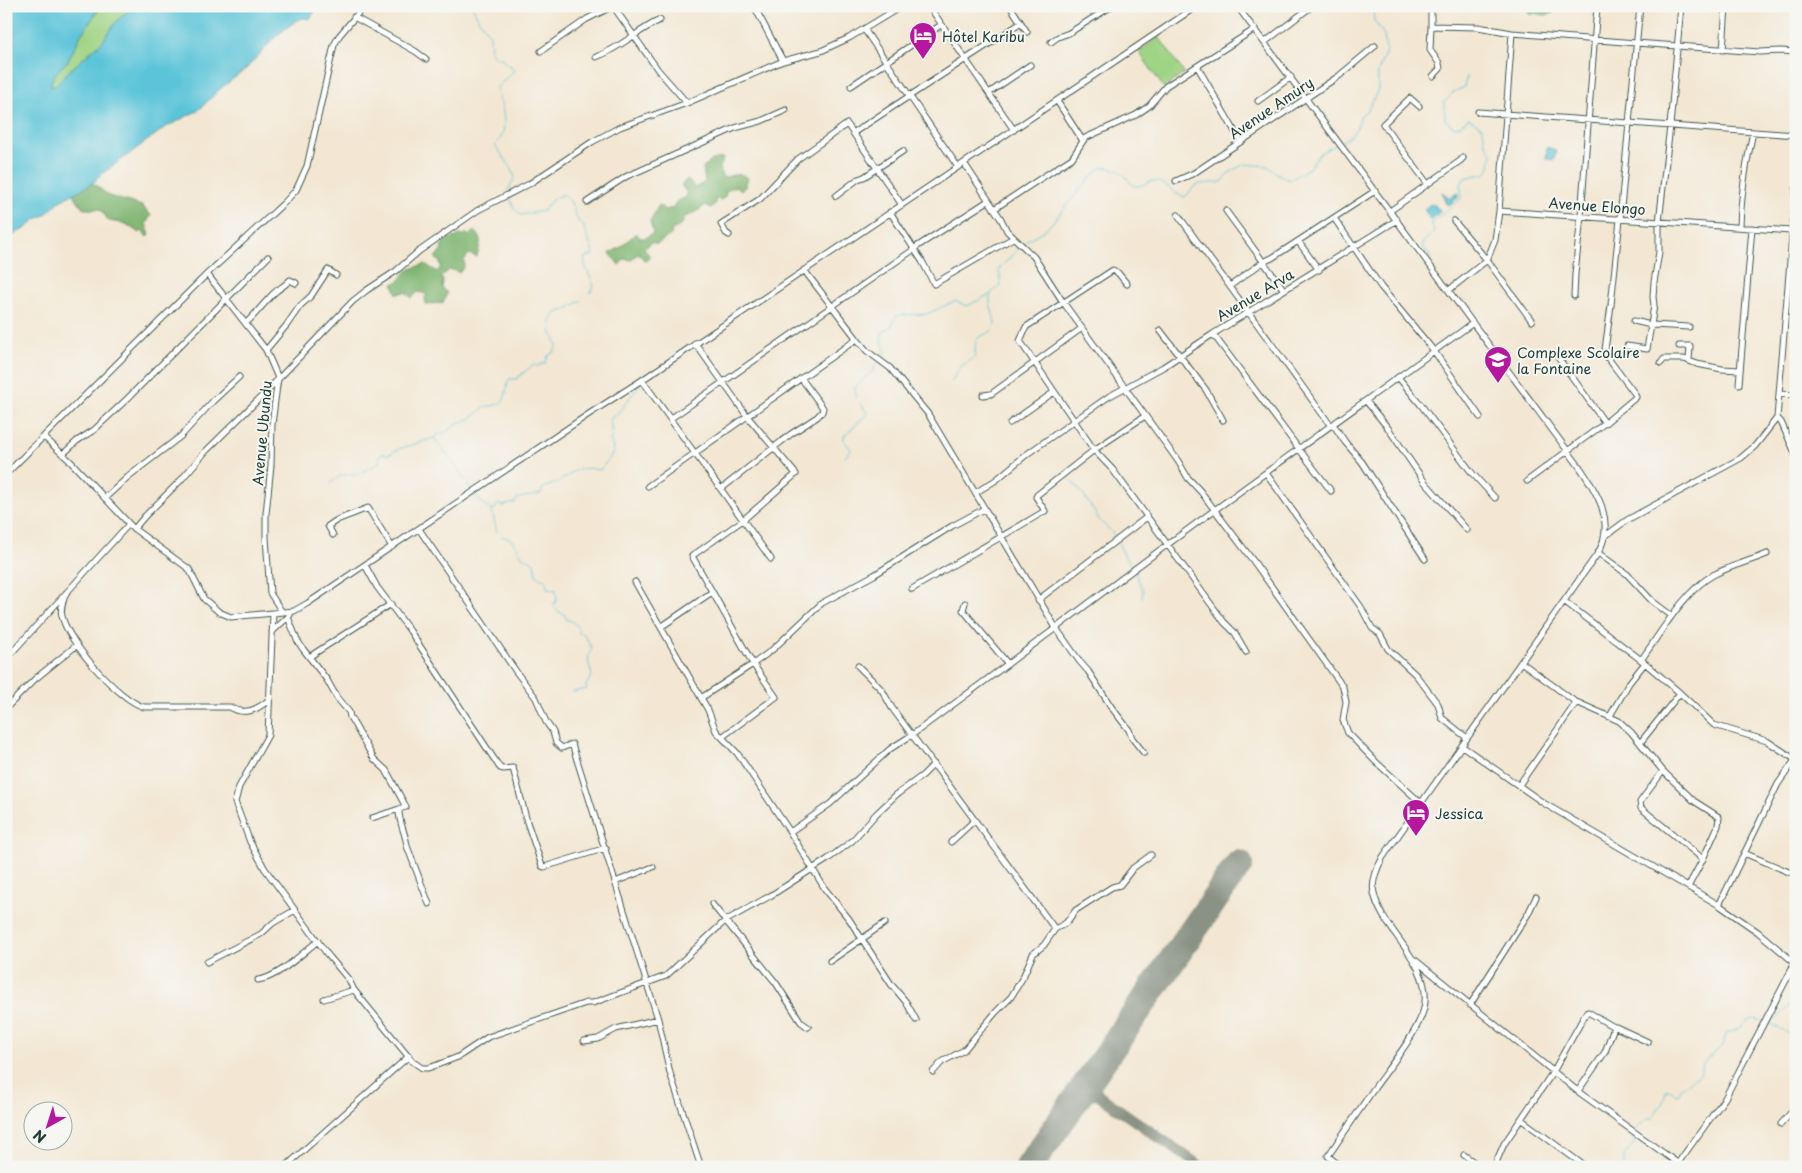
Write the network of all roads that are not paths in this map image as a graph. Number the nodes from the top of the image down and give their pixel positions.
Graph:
1 (364, 6) edge
2 (613, 6) edge
3 (754, 6) edge
4 (902, 6) edge
5 (929, 6) edge
6 (1010, 6) edge
7 (1112, 6) edge
8 (1197, 6) edge
9 (1237, 6) edge
10 (1312, 6) edge
11 (1431, 6) edge
12 (1597, 6) edge
13 (1640, 6) edge
14 (1681, 6) edge
15 (1726, 6) edge
16 (354, 18) junction
17 (660, 20) dead end
18 (1021, 23) junction
19 (942, 25) junction
20 (1431, 26) junction
21 (864, 29) junction
22 (1255, 29) junction
23 (1027, 32) dead end
24 (1512, 33) junction
25 (634, 36) junction
26 (1593, 39) junction
27 (1051, 42) dead end
28 (1265, 42) junction
29 (1636, 43) junction
30 (1375, 46) dead end
31 (1678, 46) junction
32 (1723, 50) junction
33 (542, 51) dead end
34 (1796, 52) edge
35 (596, 57) dead end
36 (426, 59) dead end
37 (965, 60) junction
38 (783, 61) junction
39 (886, 62) junction
40 (1030, 65) dead end
41 (1197, 66) junction
42 (1433, 76) dead end
43 (1291, 77) junction
44 (851, 86) dead end
45 (989, 93) junction
46 (910, 96) junction
47 (1306, 98) junction
48 (1057, 101) junction
49 (1258, 101) dead end
50 (687, 103) junction
51 (1419, 106) dead end
52 (786, 110) dead end
53 (1478, 112) dead end
54 (1507, 114) junction
55 (1588, 120) junction
56 (1629, 123) junction
57 (1670, 126) junction
58 (1014, 130) junction
59 (1753, 132) junction
60 (853, 133) junction
61 (1796, 135) edge
62 (1082, 141) junction
63 (1241, 142) junction
64 (903, 151) dead end
65 (1462, 158) dead end
66 (964, 163) junction
67 (958, 167) junction
68 (877, 168) junction
69 (1176, 182) dead end
70 (1427, 184) junction
71 (1796, 189) edge
72 (1375, 190) junction
73 (836, 196) dead end
74 (988, 201) junction
75 (587, 202) dead end
76 (902, 205) junction
77 (994, 209) junction
78 (1499, 210) junction
79 (1226, 211) dead end
80 (1390, 211) junction
81 (890, 212) junction
82 (1178, 215) dead end
83 (1581, 216) junction
84 (1334, 218) junction
85 (1620, 219) junction
86 (1397, 220) junction
87 (1454, 221) dead end
88 (1659, 222) junction
89 (1740, 227) junction
90 (1752, 228) junction
91 (1792, 231) junction
92 (729, 235) dead end
93 (1013, 238) junction
94 (1298, 241) junction
95 (1354, 247) junction
96 (913, 249) junction
97 (268, 257) dead end
98 (1487, 260) junction
99 (1263, 262) junction
100 (804, 270) junction
101 (1318, 270) junction
102 (207, 274) junction
103 (336, 276) dead end
104 (296, 283) dead end
105 (1127, 284) dead end
106 (1230, 286) junction
107 (1284, 290) junction
108 (1449, 290) junction
109 (1574, 296) dead end
110 (227, 300) junction
111 (1062, 302) junction
112 (832, 306) junction
113 (1248, 312) junction
114 (1634, 321) dead end
115 (1532, 322) dead end
116 (246, 323) junction
117 (1473, 323) junction
118 (1651, 325) junction
119 (1689, 327) dead end
120 (1082, 328) junction
121 (1160, 330) dead end
122 (1213, 334) junction
123 (857, 339) junction
124 (696, 343) junction
125 (1627, 346) dead end
126 (1679, 346) dead end
127 (266, 350) junction
128 (1434, 351) junction
129 (1179, 356) junction
130 (1556, 356) dead end
131 (1688, 360) junction
132 (1034, 363) junction
133 (1661, 363) dead end
134 (1740, 370) junction
135 (239, 377) dead end
136 (1398, 377) junction
137 (278, 378) junction
138 (801, 378) junction
139 (642, 380) junction
140 (723, 382) junction
141 (1739, 384) dead end
142 (1124, 387) junction
143 (1054, 392) junction
144 (1779, 394) junction
145 (983, 395) dead end
146 (1796, 395) edge
147 (1366, 401) junction
148 (747, 416) junction
149 (1145, 416) junction
150 (1480, 418) dead end
151 (1777, 418) junction
152 (670, 419) junction
153 (1223, 420) dead end
154 (1074, 421) junction
155 (1605, 423) junction
156 (1010, 424) dead end
157 (1332, 425) junction
158 (44, 437) junction
159 (1793, 444) edge
160 (773, 447) junction
161 (1094, 450) junction
162 (1299, 450) junction
163 (1568, 450) junction
164 (694, 453) junction
165 (63, 454) junction
166 (1796, 455) edge
167 (1266, 473) junction
168 (6, 474) edge
169 (1527, 481) dead end
170 (648, 486) dead end
171 (720, 489) junction
172 (1331, 491) dead end
173 (975, 493) junction
174 (105, 498) junction
175 (1495, 498) dead end
176 (984, 509) junction
177 (1215, 510) junction
178 (1146, 517) junction
179 (743, 520) junction
180 (129, 524) junction
181 (134, 529) junction
182 (419, 529) junction
183 (1467, 530) dead end
184 (333, 535) dead end
185 (1604, 537) junction
186 (1001, 538) junction
187 (1166, 544) junction
188 (392, 547) junction
189 (1598, 553) junction
190 (1767, 554) dead end
191 (771, 559) dead end
192 (1425, 559) dead end
193 (365, 565) junction
194 (635, 582) dead end
195 (912, 589) dead end
196 (712, 592) junction
197 (66, 593) junction
198 (1038, 600) junction
199 (1564, 602) junction
200 (965, 603) dead end
201 (391, 604) junction
202 (294, 611) junction
203 (282, 612) junction
204 (273, 613) junction
205 (1672, 616) junction
206 (288, 617) junction
207 (661, 627) junction
208 (1056, 628) junction
209 (272, 632) junction
210 (77, 645) junction
211 (1246, 652) dead end
212 (309, 657) junction
213 (6, 659) edge
214 (1521, 662) junction
215 (1643, 662) junction
216 (753, 664) junction
217 (1008, 664) junction
218 (858, 666) dead end
219 (1680, 693) junction
220 (701, 698) junction
221 (270, 700) junction
222 (1576, 702) dead end
223 (6, 708) edge
224 (1610, 716) junction
225 (912, 735) junction
226 (722, 737) junction
227 (1467, 738) junction
228 (1640, 743) junction
229 (1462, 746) junction
230 (1144, 753) dead end
231 (1796, 760) edge
232 (934, 764) junction
233 (1663, 771) junction
234 (1519, 785) junction
235 (1421, 803) junction
236 (399, 809) junction
237 (372, 818) dead end
238 (975, 820) junction
239 (790, 832) junction
240 (951, 842) dead end
241 (606, 848) junction
242 (1744, 853) junction
243 (1151, 855) dead end
244 (1703, 859) junction
245 (652, 868) dead end
246 (813, 868) junction
247 (1796, 875) edge
248 (615, 882) junction
249 (1688, 887) junction
250 (1536, 897) dead end
251 (429, 904) dead end
252 (712, 904) dead end
253 (1719, 906) junction
254 (295, 910) junction
255 (725, 921) junction
256 (885, 923) dead end
257 (1055, 928) junction
258 (862, 939) junction
259 (318, 941) junction
260 (1411, 957) junction
261 (830, 961) dead end
262 (207, 962) dead end
263 (1795, 962) edge
264 (1437, 978) junction
265 (258, 980) dead end
266 (646, 983) junction
267 (1424, 984) junction
268 (354, 990) junction
269 (324, 999) dead end
270 (1470, 1005) junction
271 (658, 1019) junction
272 (916, 1020) dead end
273 (808, 1027) dead end
274 (1614, 1027) junction
275 (584, 1041) dead end
276 (1648, 1042) dead end
277 (409, 1056) junction
278 (933, 1072) dead end
279 (1553, 1072) junction
280 (1578, 1091) junction
281 (1796, 1107) edge
282 (1522, 1120) junction
283 (1781, 1124) dead end
284 (1464, 1155) dead end
285 (1680, 1165) edge
286 (285, 1167) edge
287 (701, 1167) edge
288 (1340, 1167) edge
289 (1481, 1167) edge
290 (1494, 1167) edge
291 (1586, 1167) edge

1 - 16 street
2 - 25 street
2 - 33 street
3 - 38 street
4 - 21 street
5 - 19 street
6 - 18 street
7 - 27 street
8 - 48 street
9 - 22 street
10 - 28 street
11 - 20 street
12 - 26 street
13 - 29 street
14 - 31 street
15 - 32 street
16 - 36 street
16 - 102 street
17 - 25 street
18 - 23 street
18 - 37 street
19 - 37 street
19 - 39 street
20 - 24 street
20 - 42 street
21 - 38 street
21 - 39 street
22 - 28 street
22 - 41 street
24 - 26 street
24 - 54 street
25 - 35 street
25 - 50 street
26 - 29 street
26 - 55 street
28 - 43 street
29 - 31 street
29 - 56 street
30 - 47 street, Avenue Amury
31 - 32 street
31 - 57 street
32 - 34 street
37 - 45 street
37 - 46 street
38 - 50 street
39 - 44 street
39 - 46 street
40 - 45 street
41 - 62 street
41 - 63 street
43 - 47 street
43 - 49 street
45 - 58 street
46 - 60 street
46 - 67 street
47 - 63 street, Avenue Amury
47 - 72 street
48 - 58 street
48 - 62 street
50 - 137 street
51 - 70 street
52 - 75 street
53 - 54 street
54 - 55 street
54 - 78 street
55 - 56 street
55 - 83 street
56 - 57 street
56 - 85 street
57 - 59 street
57 - 88 street
58 - 66 street
59 - 61 street
59 - 89 street
60 - 68 street
60 - 92 street
62 - 77 street
63 - 69 street, Avenue Amury
64 - 68 street
65 - 70 street
66 - 67 street
66 - 74 street
67 - 76 street
68 - 73 street
68 - 76 street
70 - 80 street
71 - 91 street
72 - 80 street
72 - 84 street
74 - 77 street
74 - 96 street
76 - 81 street
77 - 93 street
78 - 83 street, Avenue Elongo
78 - 98 street
79 - 99 street
80 - 86 street
81 - 96 street
81 - 100 street
82 - 106 street
83 - 85 street, Avenue Elongo
83 - 109 street
84 - 94 street
84 - 95 street
85 - 88 street, Avenue Elongo
85 - 155 street
86 - 95 street, Avenue Arva
86 - 108 street
87 - 98 street
88 - 89 street, Avenue Elongo
88 - 118 street
89 - 90 street, Avenue Elongo
90 - 91 street, Avenue Elongo
90 - 134 street
91 - 144 street
93 - 96 street
93 - 111 street
94 - 99 street
94 - 101 street
95 - 101 street, Avenue Arva
95 - 128 street
96 - 112 street
97 - 110 street
98 - 108 street
98 - 115 street
99 - 106 street
99 - 107 street
100 - 112 street
100 - 124 street
101 - 107 street, Avenue Arva
102 - 110 street, Avenue Ubundu
102 - 158 street
103 - 127 street
104 - 116 street
105 - 111 street
106 - 113 street
107 - 113 street, Avenue Arva
108 - 117 street
110 - 116 street, Avenue Ubundu
110 - 165 street
111 - 120 street
111 - 132 street
112 - 123 street
112 - 140 street
113 - 122 street, Avenue Arva
113 - 157 street
114 - 118 street
116 - 127 street, Avenue Ubundu
117 - 128 street
117 - 163 street
118 - 119 street
118 - 125 street
120 - 132 street
120 - 142 street
121 - 129 street
122 - 129 street, Avenue Arva
122 - 162 street
123 - 138 street
123 - 173 street
124 - 139 street
124 - 140 street
126 - 131 street
127 - 137 street, Avenue Ubundu
128 - 136 street
128 - 150 street
129 - 142 street, Avenue Arva
129 - 153 street
130 - 155 street
131 - 133 street
131 - 134 street
132 - 143 street
132 - 145 street
134 - 141 street
135 - 174 street
136 - 147 street
136 - 175 street
137 - 181 street
137 - 203 street, Avenue Ubundu
138 - 148 street
138 - 160 street
139 - 152 street
139 - 182 street
140 - 148 street
140 - 152 street
142 - 149 street
142 - 154 street, Avenue Arva
143 - 154 street
143 - 156 street
144 - 146 street
144 - 151 street
147 - 157 street
147 - 183 street
148 - 160 street
148 - 164 street
149 - 161 street
149 - 177 street
151 - 159 street
151 - 185 street
152 - 164 street
154 - 161 street
154 - 173 street, Avenue Arva
155 - 163 street
157 - 162 street
157 - 192 street
158 - 165 street
158 - 168 street
159 - 166 street
160 - 171 street
160 - 179 street
161 - 178 street
161 - 186 street
162 - 167 street
162 - 172 street
163 - 169 street
163 - 185 street
164 - 170 street
164 - 171 street
165 - 174 street
167 - 177 street
167 - 227 street
171 - 179 street
173 - 176 street
174 - 180 street
176 - 186 street
176 - 216 street
177 - 187 street
177 - 235 street
178 - 187 street
178 - 198 street
179 - 191 street
179 - 196 street
180 - 181 street
180 - 197 street
181 - 204 street
182 - 188 street
182 - 241 street
184 - 188 street
185 - 189 street
186 - 195 street
186 - 198 street
187 - 208 street
187 - 211 street
188 - 193 street
189 - 199 street
189 - 205 street
190 - 205 street
193 - 201 street
193 - 202 street
194 - 207 street
196 - 207 street
196 - 216 street
197 - 210 street
197 - 213 street
198 - 208 street
199 - 214 street
199 - 215 street
200 - 217 street
201 - 212 street
201 - 241 street
202 - 203 street
202 - 206 street
203 - 204 street
204 - 209 street
205 - 215 street
206 - 209 street
206 - 212 street
207 - 220 street
208 - 217 street
208 - 230 street
209 - 221 street
210 - 221 street
210 - 223 street
212 - 236 street
214 - 224 street
214 - 227 street
215 - 219 street
215 - 224 street
216 - 220 street
216 - 226 street
217 - 225 street
218 - 225 street
219 - 228 street
219 - 231 street
220 - 226 street
221 - 254 street
222 - 234 street
224 - 228 street
225 - 232 street
225 - 239 street
226 - 239 street
227 - 229 street
228 - 233 street
229 - 234 street
229 - 235 street
231 - 242 street
232 - 238 street
232 - 246 street
233 - 244 street
233 - 244 street
234 - 249 street
235 - 260 street
236 - 237 street
236 - 251 street
238 - 240 street
238 - 257 street
239 - 246 street
241 - 248 street
242 - 247 street
242 - 253 street
243 - 257 street
244 - 249 street
245 - 248 street
246 - 255 street
246 - 258 street
248 - 266 street
249 - 253 street
250 - 270 street
252 - 255 street
253 - 263 street
254 - 259 street
254 - 262 street
255 - 266 street
255 - 273 street
256 - 258 street
257 - 278 street
258 - 261 street
258 - 272 street
259 - 265 street
259 - 268 street
260 - 264 street
260 - 267 street
263 - 285 street
264 - 267 street
264 - 270 street
266 - 271 street
266 - 277 street
267 - 288 street
268 - 269 street
268 - 277 street
270 - 279 street
271 - 275 street
271 - 287 street
274 - 276 street
274 - 279 street
274 - 280 street
277 - 286 street
279 - 280 street
279 - 282 street
280 - 285 street
281 - 283 street
282 - 290 street
282 - 291 street
284 - 289 street

